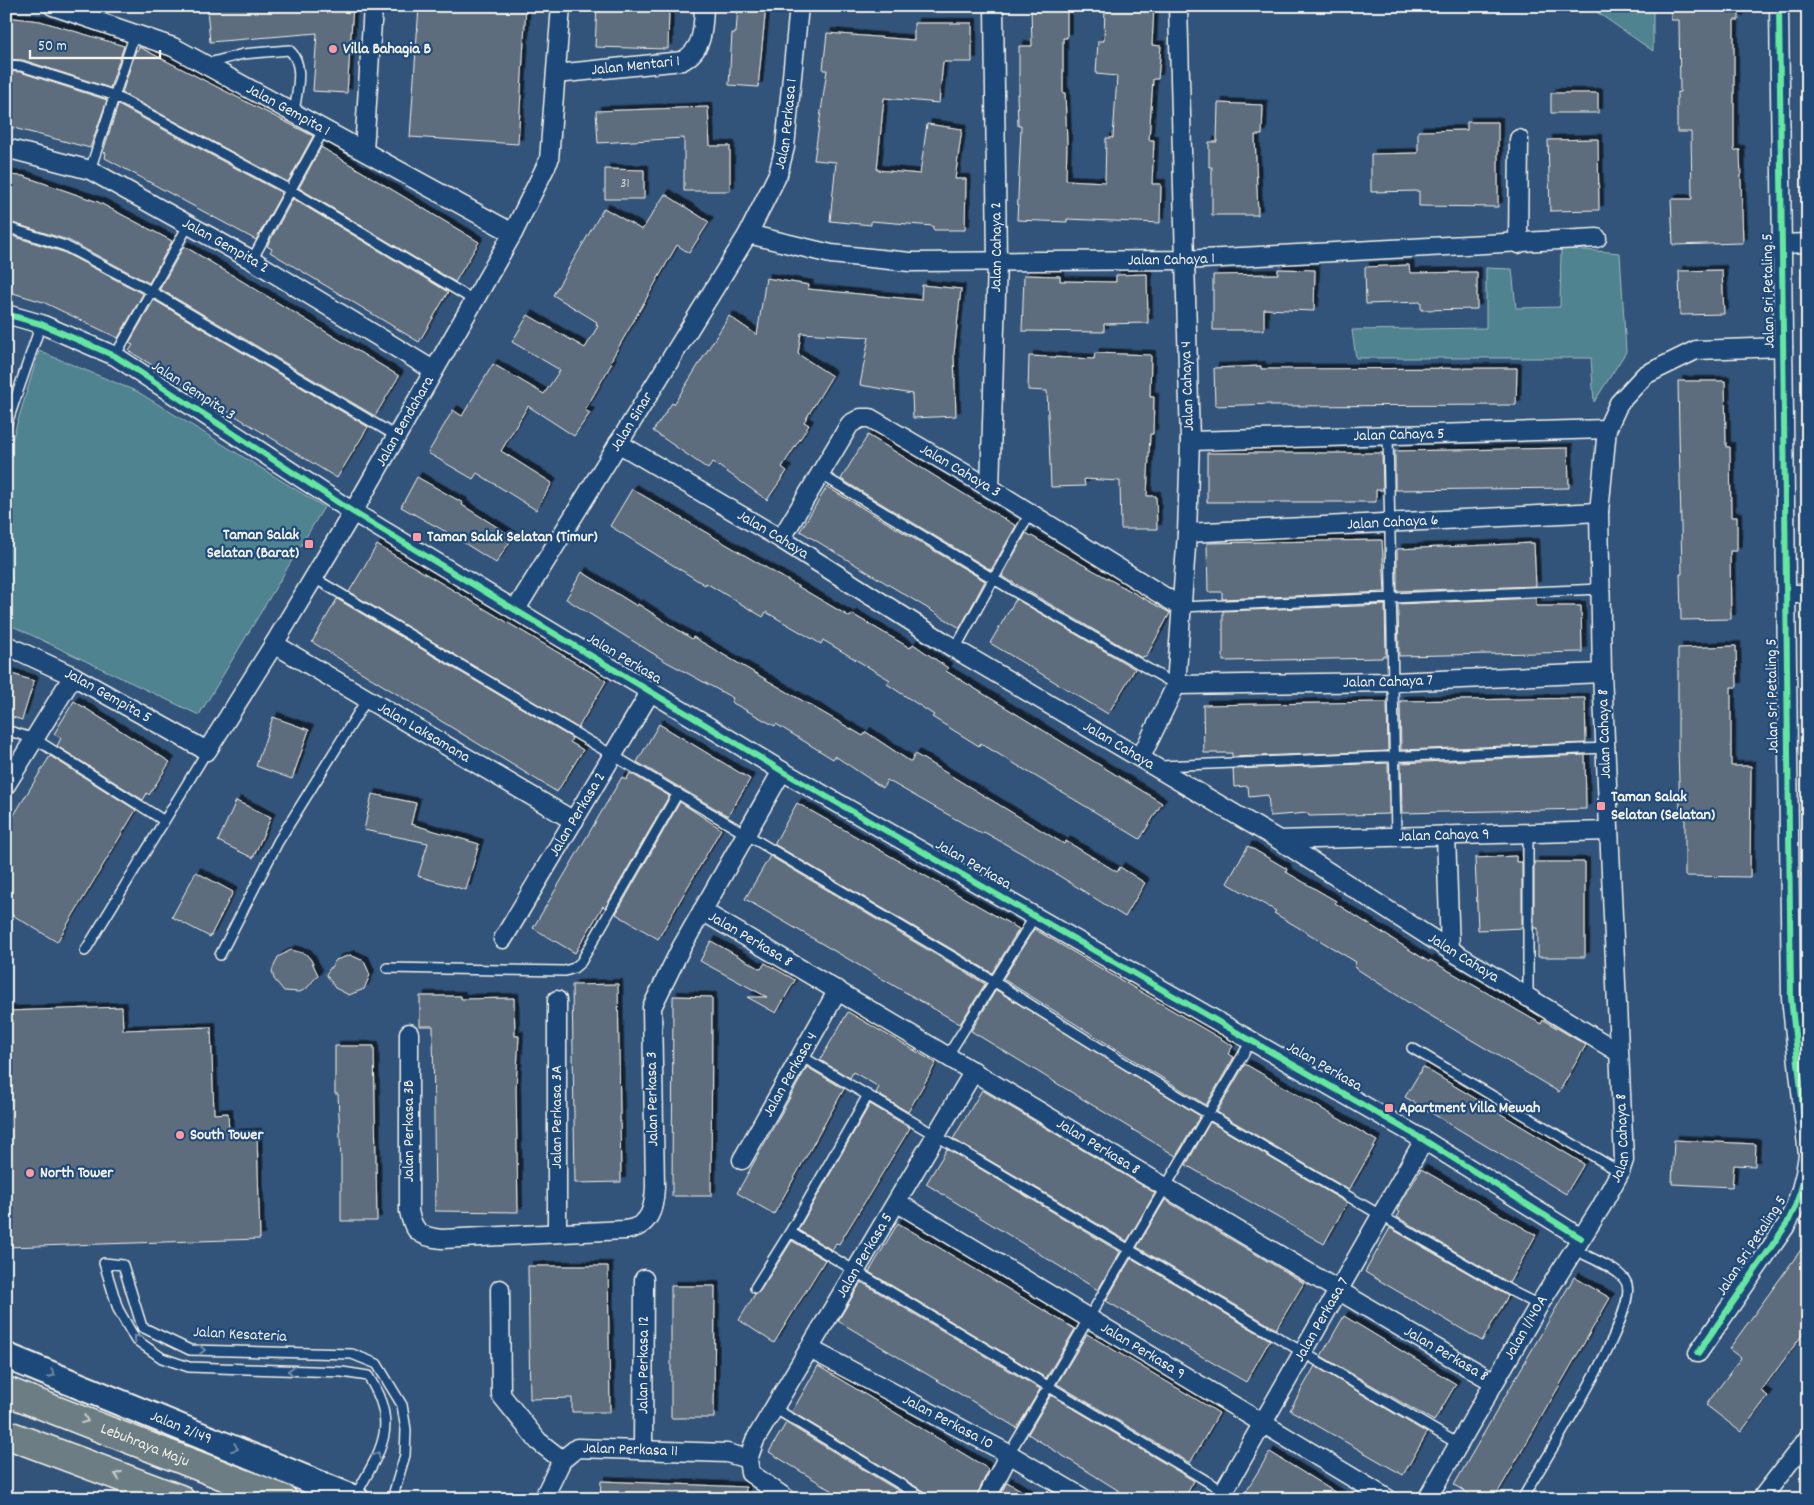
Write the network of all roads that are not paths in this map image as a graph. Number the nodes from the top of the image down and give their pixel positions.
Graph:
1 (53, 6) edge
2 (373, 6) edge
3 (561, 6) edge
4 (704, 6) edge
5 (799, 6) edge
6 (994, 6) edge
7 (1178, 6) edge
8 (1779, 6) edge
9 (135, 33) junction
10 (205, 64) junction
11 (6, 65) edge
12 (556, 74) junction
13 (113, 95) junction
14 (294, 113) junction
15 (324, 129) junction
16 (1519, 139) dead end
17 (6, 148) edge
18 (364, 151) junction
19 (90, 170) junction
20 (292, 191) junction
21 (190, 224) junction
22 (6, 227) edge
23 (513, 233) junction
24 (748, 234) junction
25 (1597, 238) dead end
26 (1808, 243) edge
27 (1518, 244) junction
28 (1782, 244) junction
29 (252, 260) junction
30 (1184, 260) junction
31 (997, 262) junction
32 (151, 291) junction
33 (475, 300) junction
34 (6, 314) edge
35 (41, 324) junction
36 (1783, 347) junction
37 (115, 356) junction
38 (433, 370) junction
39 (6, 394) edge
40 (16, 397) junction
41 (6, 426) edge
42 (1607, 429) junction
43 (396, 436) junction
44 (1388, 436) junction
45 (1190, 441) junction
46 (618, 443) junction
47 (820, 474) junction
48 (990, 488) junction
49 (353, 512) junction
50 (1599, 512) junction
51 (1030, 513) junction
52 (1388, 522) junction
53 (1187, 533) junction
54 (781, 539) junction
55 (314, 578) junction
56 (995, 580) junction
57 (1601, 589) junction
58 (1786, 594) junction
59 (1808, 594) edge
60 (1391, 598) junction
61 (1181, 607) junction
62 (516, 610) junction
63 (274, 644) junction
64 (6, 645) edge
65 (955, 649) junction
66 (1602, 673) junction
67 (73, 676) junction
68 (1393, 682) junction
69 (1176, 685) junction
70 (651, 691) junction
71 (368, 699) junction
72 (6, 730) edge
73 (35, 739) junction
74 (1606, 748) junction
75 (207, 751) junction
76 (613, 755) junction
77 (1394, 757) junction
78 (1148, 762) junction
79 (782, 771) junction
80 (6, 785) edge
81 (678, 793) junction
82 (163, 820) junction
83 (574, 821) junction
84 (1608, 831) junction
85 (1528, 833) junction
86 (746, 834) junction
87 (1396, 835) junction
88 (1446, 835) junction
89 (1279, 840) junction
90 (702, 911) junction
91 (1035, 916) junction
92 (503, 939) dead end
93 (1450, 950) junction
94 (85, 951) dead end
95 (220, 955) dead end
96 (387, 968) dead end
97 (994, 982) junction
98 (838, 990) junction
99 (1528, 998) junction
100 (557, 1000) dead end
101 (409, 1033) dead end
102 (1252, 1041) junction
103 (1412, 1048) dead end
104 (1618, 1052) junction
105 (948, 1055) junction
106 (801, 1056) junction
107 (974, 1071) junction
108 (868, 1096) junction
109 (1209, 1115) junction
110 (936, 1135) junction
111 (1424, 1140) junction
112 (742, 1160) dead end
113 (1620, 1172) junction
114 (1165, 1186) junction
115 (898, 1202) junction
116 (1381, 1216) junction
117 (415, 1228) joint
118 (790, 1232) junction
119 (557, 1233) junction
120 (1578, 1244) junction
121 (1129, 1250) junction
122 (857, 1271) junction
123 (644, 1279) dead end
124 (755, 1288) dead end
125 (500, 1289) dead end
126 (1337, 1291) junction
127 (1539, 1305) junction
128 (1089, 1319) junction
129 (810, 1348) junction
130 (1302, 1353) junction
131 (1698, 1354) dead end
132 (6, 1356) edge
133 (1494, 1382) junction
134 (1049, 1385) junction
135 (6, 1391) edge
136 (774, 1408) junction
137 (1261, 1423) junction
138 (6, 1434) edge
139 (1808, 1438) edge
140 (1460, 1445) junction
141 (643, 1450) junction
142 (1009, 1454) junction
143 (748, 1459) junction
144 (562, 1460) junction
145 (1226, 1496) edge
146 (355, 1498) edge
147 (180, 1499) edge
148 (283, 1499) edge
149 (392, 1499) edge
150 (543, 1499) edge
151 (787, 1499) edge
152 (925, 1499) edge
153 (986, 1499) edge
154 (1085, 1499) edge
155 (1388, 1499) edge
156 (1428, 1499) edge
157 (1522, 1499) edge
158 (1760, 1499) edge

1 - 9 street, Jalan Gempita 1
2 - 18 street
3 - 12 street, Jalan Bendahara
4 - 12 street, Jalan Mentari 1
5 - 24 street, Jalan Perkasa 1
6 - 31 street, Jalan Cahaya 2
7 - 30 street, Jalan Cahaya 4
8 - 28 street, Jalan Sri Petaling 5
9 - 10 street, Jalan Gempita 1
9 - 13 lane
10 - 14 street, Jalan Gempita 1
10 - 14 lane
11 - 13 lane
12 - 23 street, Jalan Bendahara
13 - 19 lane
13 - 20 lane
14 - 15 street, Jalan Gempita 1
15 - 18 street, Jalan Gempita 1
15 - 20 lane
16 - 27 street
17 - 19 street, Jalan Gempita 2
18 - 23 street, Jalan Gempita 1
19 - 21 street, Jalan Gempita 2
20 - 29 lane
20 - 33 lane
21 - 29 street, Jalan Gempita 2
21 - 32 lane
22 - 32 lane
23 - 33 street, Jalan Bendahara
24 - 31 street, Jalan Cahaya 1
24 - 46 street, Jalan Sinar
25 - 27 street, Jalan Cahaya 1
26 - 28 street
27 - 30 street, Jalan Cahaya 1
28 - 36 street, Jalan Sri Petaling 5
29 - 38 street, Jalan Gempita 2
30 - 31 street, Jalan Cahaya 1
30 - 45 street, Jalan Cahaya 4
31 - 48 street, Jalan Cahaya 2
32 - 37 lane
32 - 43 lane
33 - 38 street, Jalan Bendahara
34 - 35 street, Jalan Gempita 3
35 - 37 street, Jalan Gempita 3
35 - 40 lane
36 - 42 street, Jalan Cahaya 8
36 - 58 street, Jalan Sri Petaling 5
37 - 49 street, Jalan Gempita 3
38 - 43 street, Jalan Bendahara
39 - 40 lane
40 - 41 lane
42 - 44 street, Jalan Cahaya 5
42 - 50 street, Jalan Cahaya 8
43 - 49 street, Jalan Bendahara
44 - 45 street, Jalan Cahaya 5
44 - 52 lane
45 - 53 street, Jalan Cahaya 4
46 - 54 street, Jalan Cahaya
46 - 62 street, Jalan Sinar
47 - 48 street, Jalan Cahaya 3
47 - 54 street, Jalan Cahaya 3
47 - 56 lane
48 - 51 street, Jalan Cahaya 3
49 - 55 street, Jalan Bendahara
49 - 62 street, Jalan Perkasa
50 - 52 street, Jalan Cahaya 6
50 - 57 street, Jalan Cahaya 8
51 - 56 lane
51 - 61 street, Jalan Cahaya 3
52 - 53 street, Jalan Cahaya 6
52 - 60 lane
53 - 61 street, Jalan Cahaya 4
54 - 65 street, Jalan Cahaya
55 - 63 street, Jalan Bendahara
55 - 76 lane
56 - 65 lane
56 - 69 lane
57 - 60 lane
57 - 66 street, Jalan Cahaya 8
58 - 59 street
58 - 131 street, Jalan Sri Petaling 5
60 - 61 lane
60 - 68 lane
61 - 69 street, Jalan Cahaya 4
62 - 70 street, Jalan Perkasa
63 - 71 street, Jalan Laksamana
63 - 75 street, Jalan Bendahara
64 - 67 street, Jalan Gempita 5
65 - 78 street, Jalan Cahaya
66 - 68 street, Jalan Cahaya 7
66 - 74 street, Jalan Cahaya 8
67 - 73 street
67 - 75 street, Jalan Gempita 5
68 - 69 street, Jalan Cahaya 7
68 - 77 lane
69 - 78 street, Jalan Cahaya 4
70 - 76 street, Jalan Perkasa 2
70 - 79 street, Jalan Perkasa
71 - 83 street, Jalan Laksamana
71 - 95 lane
72 - 73 lane
73 - 80 street
73 - 82 lane
74 - 77 lane
74 - 84 street, Jalan Cahaya 8
75 - 82 lane
76 - 81 lane
76 - 83 street, Jalan Perkasa 2
77 - 78 lane
77 - 87 lane
78 - 89 street, Jalan Cahaya
79 - 86 street, Jalan Perkasa 3
79 - 91 street, Jalan Perkasa
81 - 86 lane
81 - 96 lane
82 - 94 lane
83 - 92 street, Jalan Perkasa 2
84 - 85 street, Jalan Cahaya 9
84 - 104 street, Jalan Cahaya 8
85 - 88 street, Jalan Cahaya 9
85 - 99 lane
86 - 90 street, Jalan Perkasa 3
86 - 97 lane
87 - 88 street, Jalan Cahaya 9
87 - 89 street, Jalan Cahaya 9
88 - 93 street
89 - 93 street, Jalan Cahaya
90 - 98 street, Jalan Perkasa 8
90 - 119 street, Jalan Perkasa 3
91 - 97 lane
91 - 102 street, Jalan Perkasa
93 - 99 street, Jalan Cahaya
97 - 105 lane
97 - 109 lane
98 - 105 street, Jalan Perkasa 8
98 - 106 street, Jalan Perkasa 4
99 - 104 street, Jalan Cahaya
100 - 119 street, Jalan Perkasa 3A
101 - 117 street, Jalan Perkasa 3B
102 - 109 lane
102 - 111 street, Jalan Perkasa
103 - 113 lane
104 - 113 street, Jalan Cahaya 8
105 - 107 street, Jalan Perkasa 8
106 - 108 lane
106 - 112 street, Jalan Perkasa 4
107 - 110 street, Jalan Perkasa 5
107 - 114 street, Jalan Perkasa 8
108 - 110 lane
108 - 118 lane
109 - 114 lane
109 - 116 lane
110 - 115 street, Jalan Perkasa 5
110 - 121 lane
111 - 116 street, Jalan Perkasa 7
111 - 120 street, Jalan Perkasa
113 - 120 street, Jalan Cahaya 8
114 - 121 lane
114 - 126 street, Jalan Perkasa 8
115 - 122 street, Jalan Perkasa 5
115 - 128 street, Jalan Perkasa 9
116 - 126 street, Jalan Perkasa 7
116 - 127 lane
117 - 119 street, Jalan Perkasa 3
118 - 122 lane
118 - 124 lane
120 - 127 street, Jalan 1/140A
120 - 157 lane
121 - 128 lane
121 - 130 lane
122 - 129 street, Jalan Perkasa 5
122 - 134 lane
123 - 141 street, Jalan Perkasa 12
125 - 144 street, Jalan Perkasa 11
126 - 130 street, Jalan Perkasa 7
126 - 133 street, Jalan Perkasa 8
127 - 133 street, Jalan 1/140A
128 - 134 lane
128 - 137 street, Jalan Perkasa 9
129 - 136 street, Jalan Perkasa 5
129 - 142 street, Jalan Perkasa 10
130 - 137 street, Jalan Perkasa 7
130 - 140 lane
132 -> 146 main road, Jalan 2/149
133 - 140 street, Jalan 1/140A
134 - 142 lane
134 - 145 lane
135 -> 148 highway, Lebuhraya Maju
136 - 143 street, Jalan Perkasa 5
136 - 152 lane
137 - 145 street, Jalan Perkasa 7
137 - 155 street, Jalan Perkasa 9
147 -> 138 highway
139 - 158 street
140 - 156 street, Jalan 1/140A
141 - 143 street, Jalan Perkasa 11
141 - 144 street, Jalan Perkasa 11
142 - 153 street
142 - 154 street, Jalan Perkasa 10
143 - 151 street
144 - 150 street
146 -> 149 lane, Jalan Kesateria

